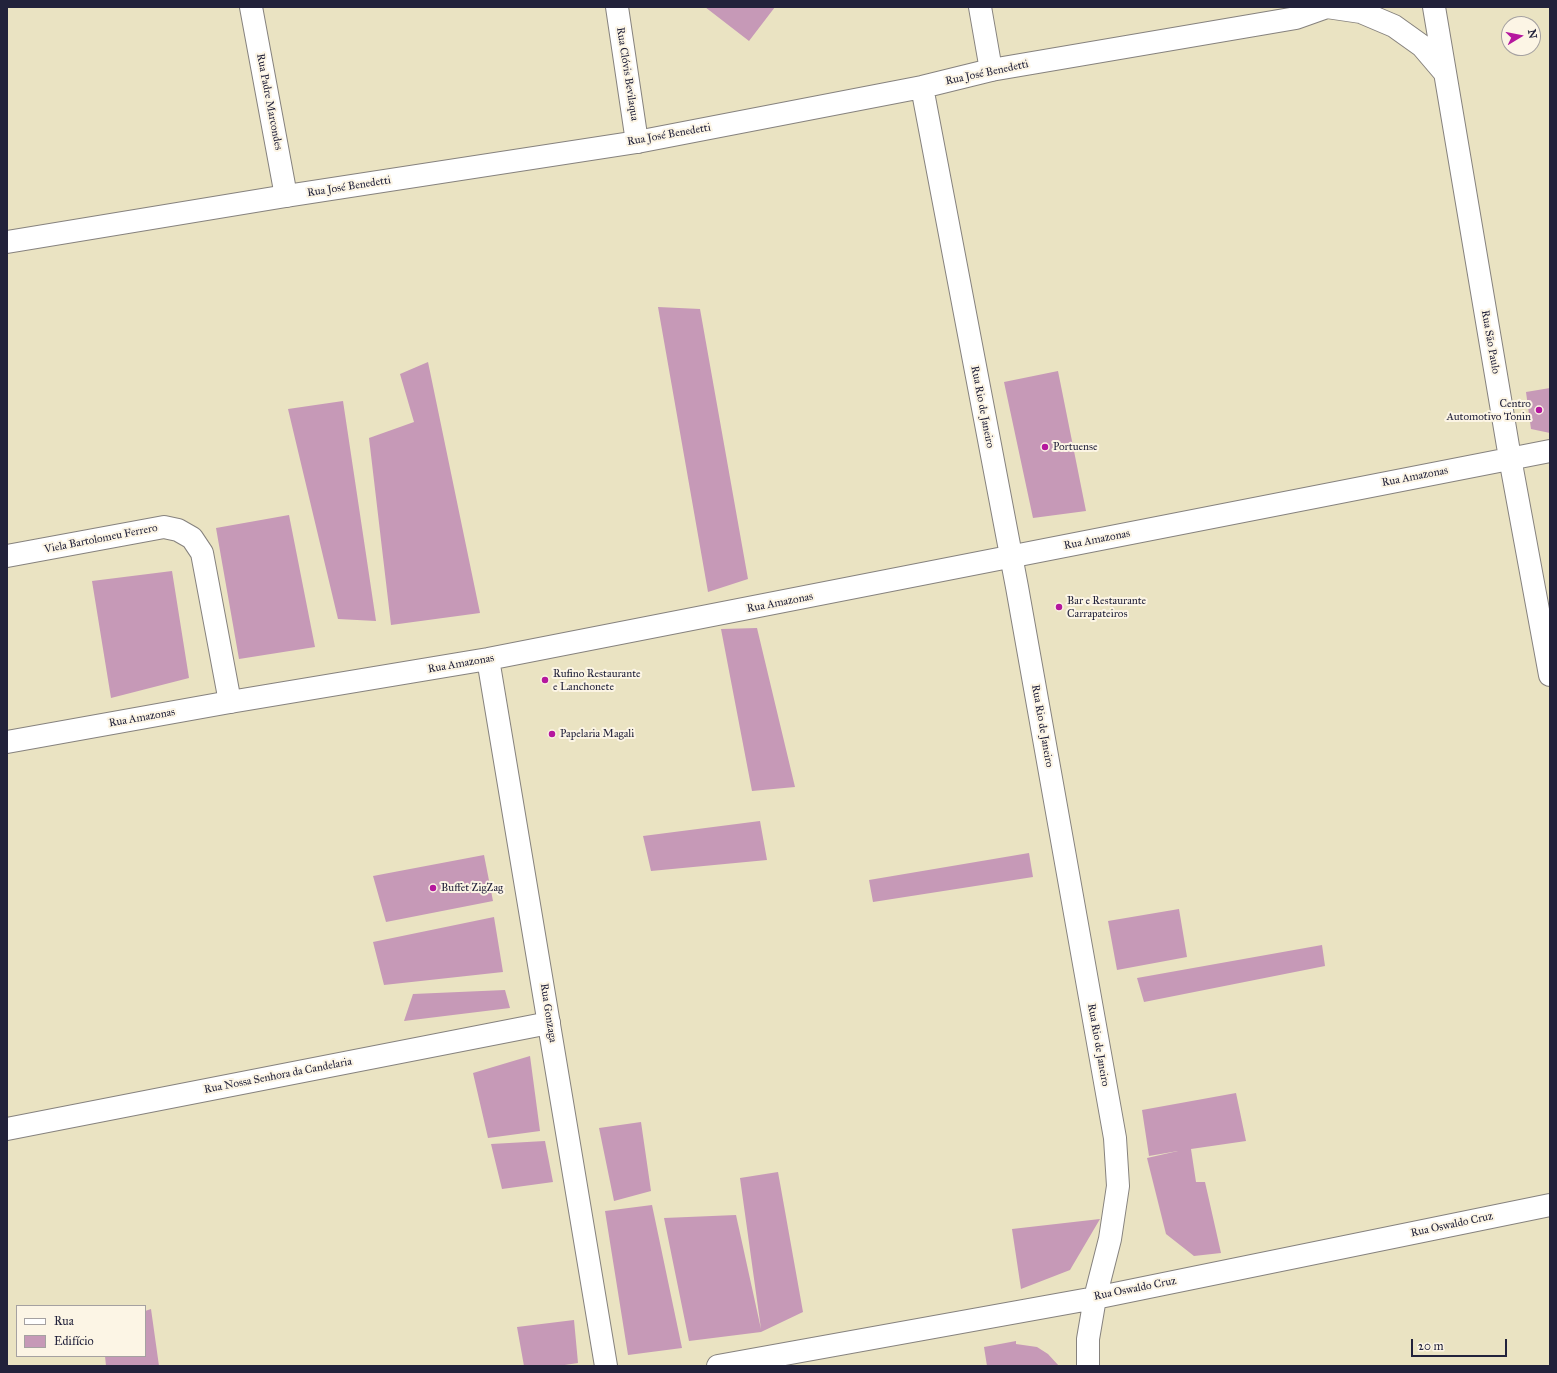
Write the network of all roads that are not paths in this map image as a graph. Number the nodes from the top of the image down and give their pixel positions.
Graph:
1 (251, 7) edge
2 (616, 7) edge
3 (980, 7) edge
4 (1327, 7) edge
5 (1434, 7) edge
6 (991, 70) junction
7 (1445, 73) junction
8 (922, 87) junction
9 (637, 142) junction
10 (286, 196) junction
11 (7, 242) edge
12 (1550, 451) edge
13 (1510, 458) junction
14 (7, 556) edge
15 (1011, 557) junction
16 (488, 660) junction
17 (1550, 675) edge
18 (230, 702) junction
19 (7, 742) edge
20 (549, 1022) junction
21 (7, 1129) edge
22 (1550, 1205) edge
23 (1095, 1298) junction
24 (606, 1366) edge
25 (718, 1366) edge
26 (1088, 1366) edge

1 - 10 street, Rua Padre Marcondes
2 - 9 street, Rua Clóvis Bevilaqua
3 - 6 street
4 - 6 street, Rua José Benedetti
4 - 7 street
5 - 7 street, Rua São Paulo
6 - 8 street, Rua José Benedetti
7 - 13 street, Rua São Paulo
8 - 9 street, Rua José Benedetti
8 - 15 street, Rua Rio de Janeiro
9 - 10 street, Rua José Benedetti
10 - 11 street, Rua José Benedetti
12 - 13 street, Rua Amazonas
13 - 15 street, Rua Amazonas
13 - 17 street, Rua São Paulo
14 - 18 street, Viela Bartolomeu Ferrero
15 - 16 street, Rua Amazonas
15 - 23 street, Rua Rio de Janeiro
16 - 18 street, Rua Amazonas
16 - 20 street, Rua Gonzaga
18 - 19 street, Rua Amazonas
20 - 21 street, Rua Nossa Senhora da Candelaria
20 - 24 street, Rua Gonzaga
22 - 23 street, Rua Oswaldo Cruz
23 - 25 street, Rua Oswaldo Cruz
23 - 26 street, Rua Rio de Janeiro

